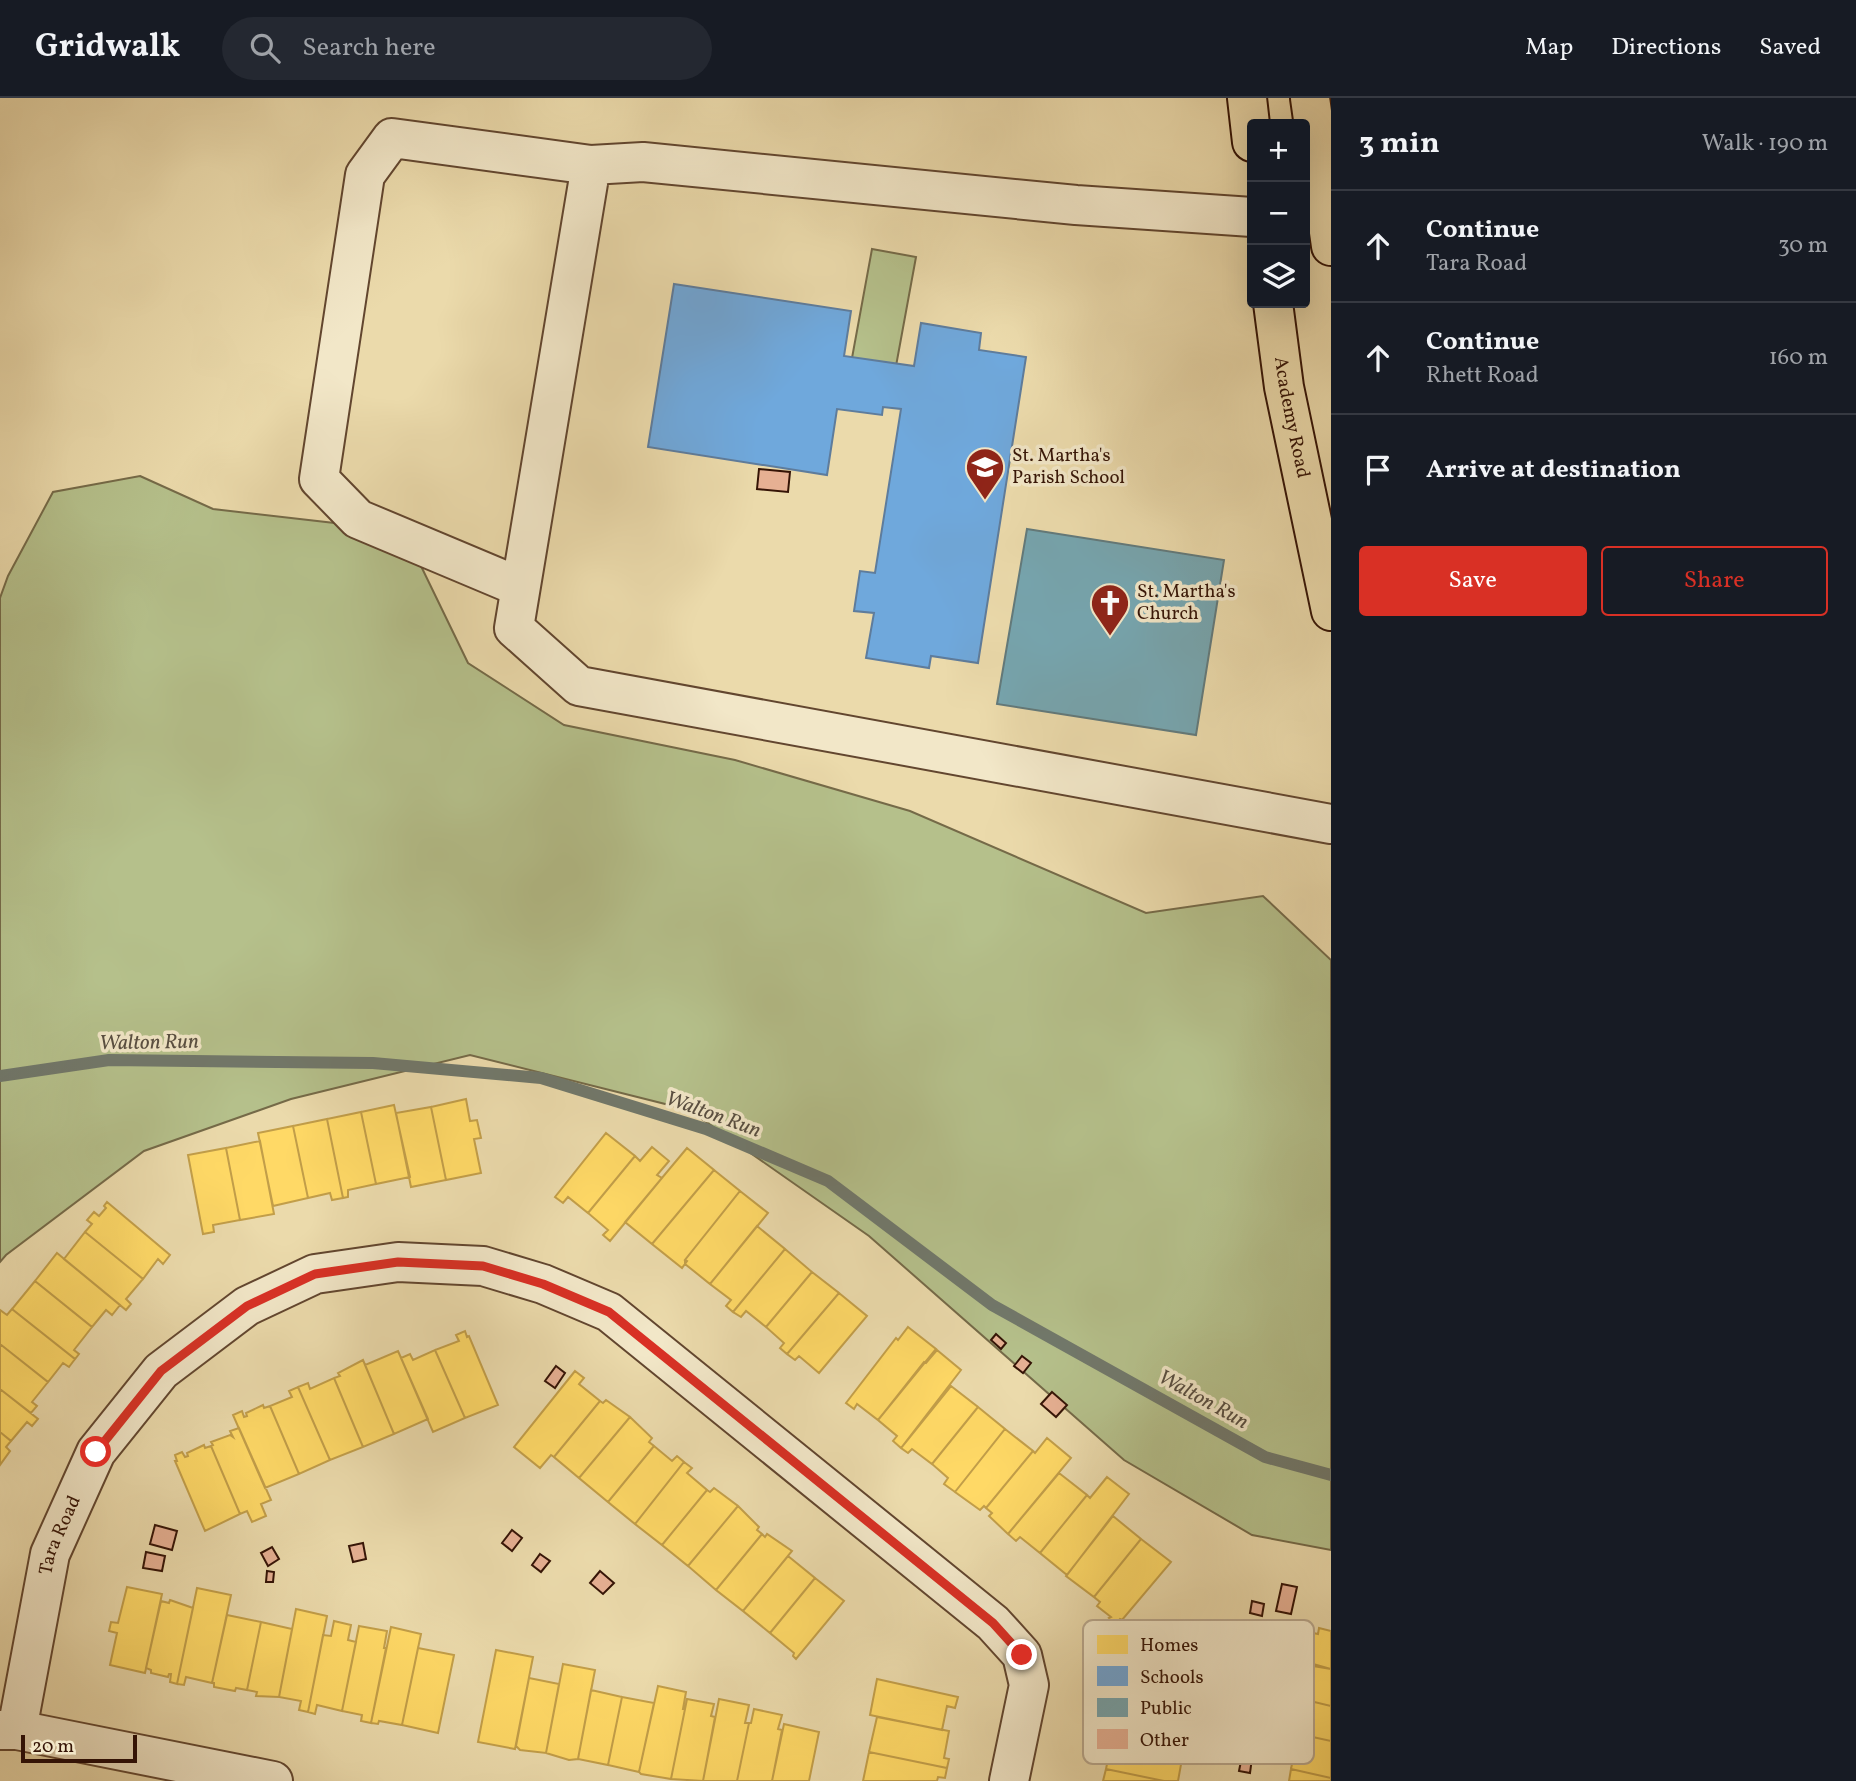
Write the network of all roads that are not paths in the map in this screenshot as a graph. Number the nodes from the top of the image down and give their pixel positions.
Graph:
1 (1247, 98) edge
2 (1310, 98) edge
3 (1249, 119) edge
4 (592, 165) junction
5 (1247, 217) edge
6 (1321, 226) edge
7 (1274, 308) edge
8 (520, 587) junction
9 (1331, 611) edge
10 (1331, 824) edge
11 (9, 1730) edge
12 (273, 1781) edge
13 (1009, 1781) edge

1 - 3 main road
2 - 6 main road
4 - 5 street
4 - 8 street
4 - 8 street
7 - 9 main road, Academy Road
8 - 10 street
11 - 12 street
11 - 13 street, Tara Road

